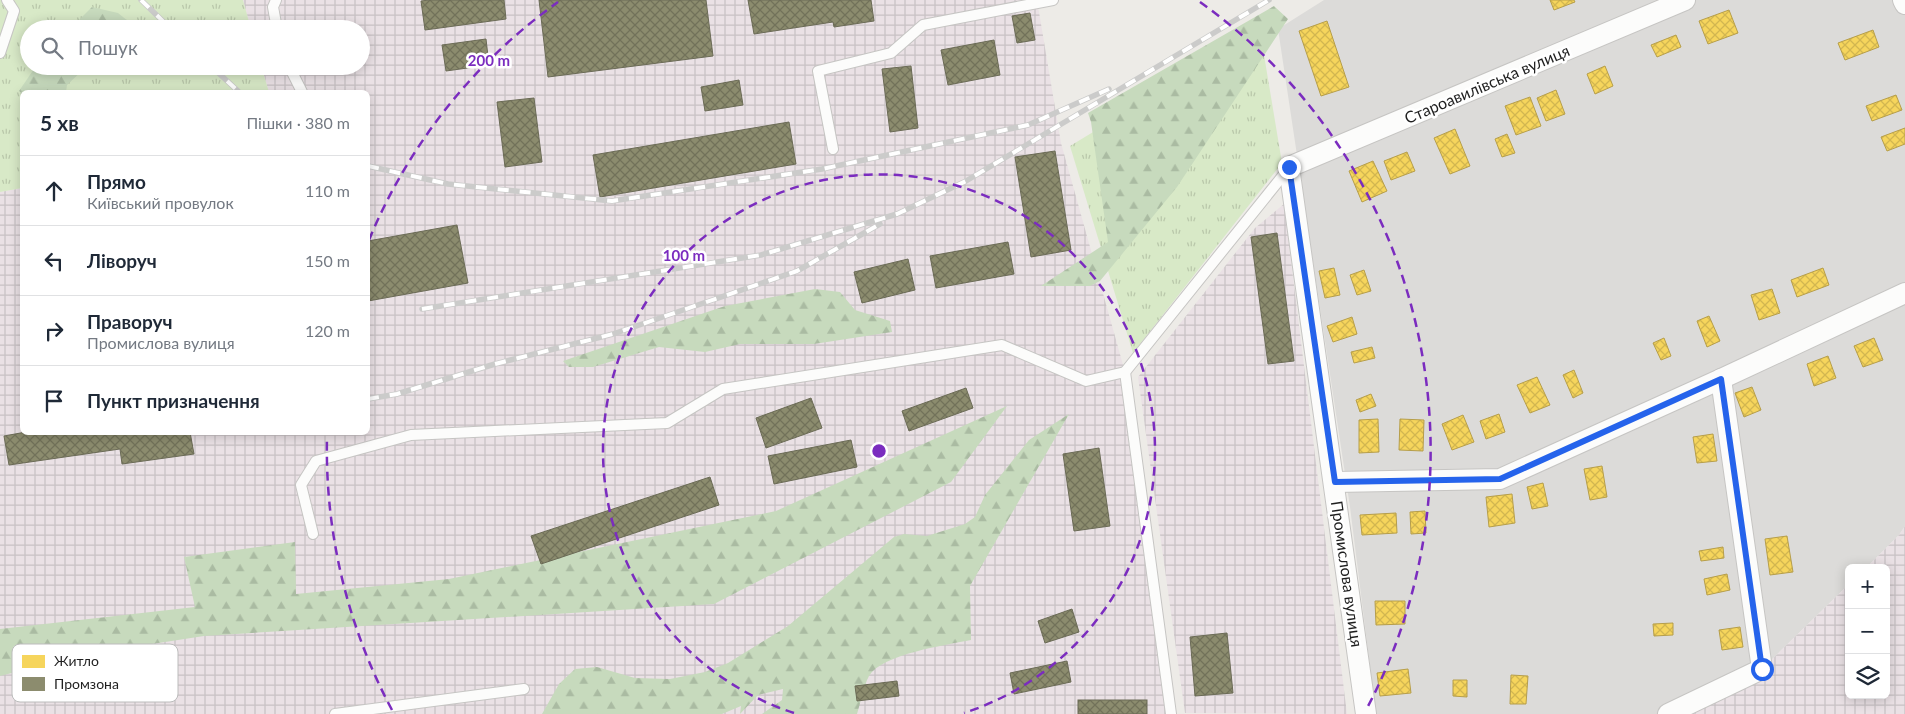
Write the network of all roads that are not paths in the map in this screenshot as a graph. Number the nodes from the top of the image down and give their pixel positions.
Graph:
1 (7, 0) edge
2 (276, 0) edge
3 (1053, 0) edge
4 (1685, 0) edge
5 (1903, 0) edge
6 (1905, 4) edge
7 (275, 20) edge
8 (0, 53) edge
9 (294, 75) edge
10 (301, 90) edge
11 (833, 150) dead end
12 (1289, 167) junction
13 (1905, 293) edge
14 (1125, 372) junction
15 (1721, 379) junction
16 (1335, 482) junction
17 (313, 534) dead end
18 (524, 689) dead end
19 (335, 714) edge
20 (1171, 714) edge
21 (1366, 714) edge
22 (1668, 714) edge

1 - 8 lane
2 - 7 lane
3 - 11 lane
4 - 12 street, Староавилівська вулиця
5 - 6 street
9 - 10 lane
12 - 14 lane
12 - 16 street, Промислова вулиця
13 - 15 street
14 - 17 lane
14 - 20 lane
15 - 16 street
15 - 22 street
16 - 21 street, Промислова вулиця
18 - 19 lane

